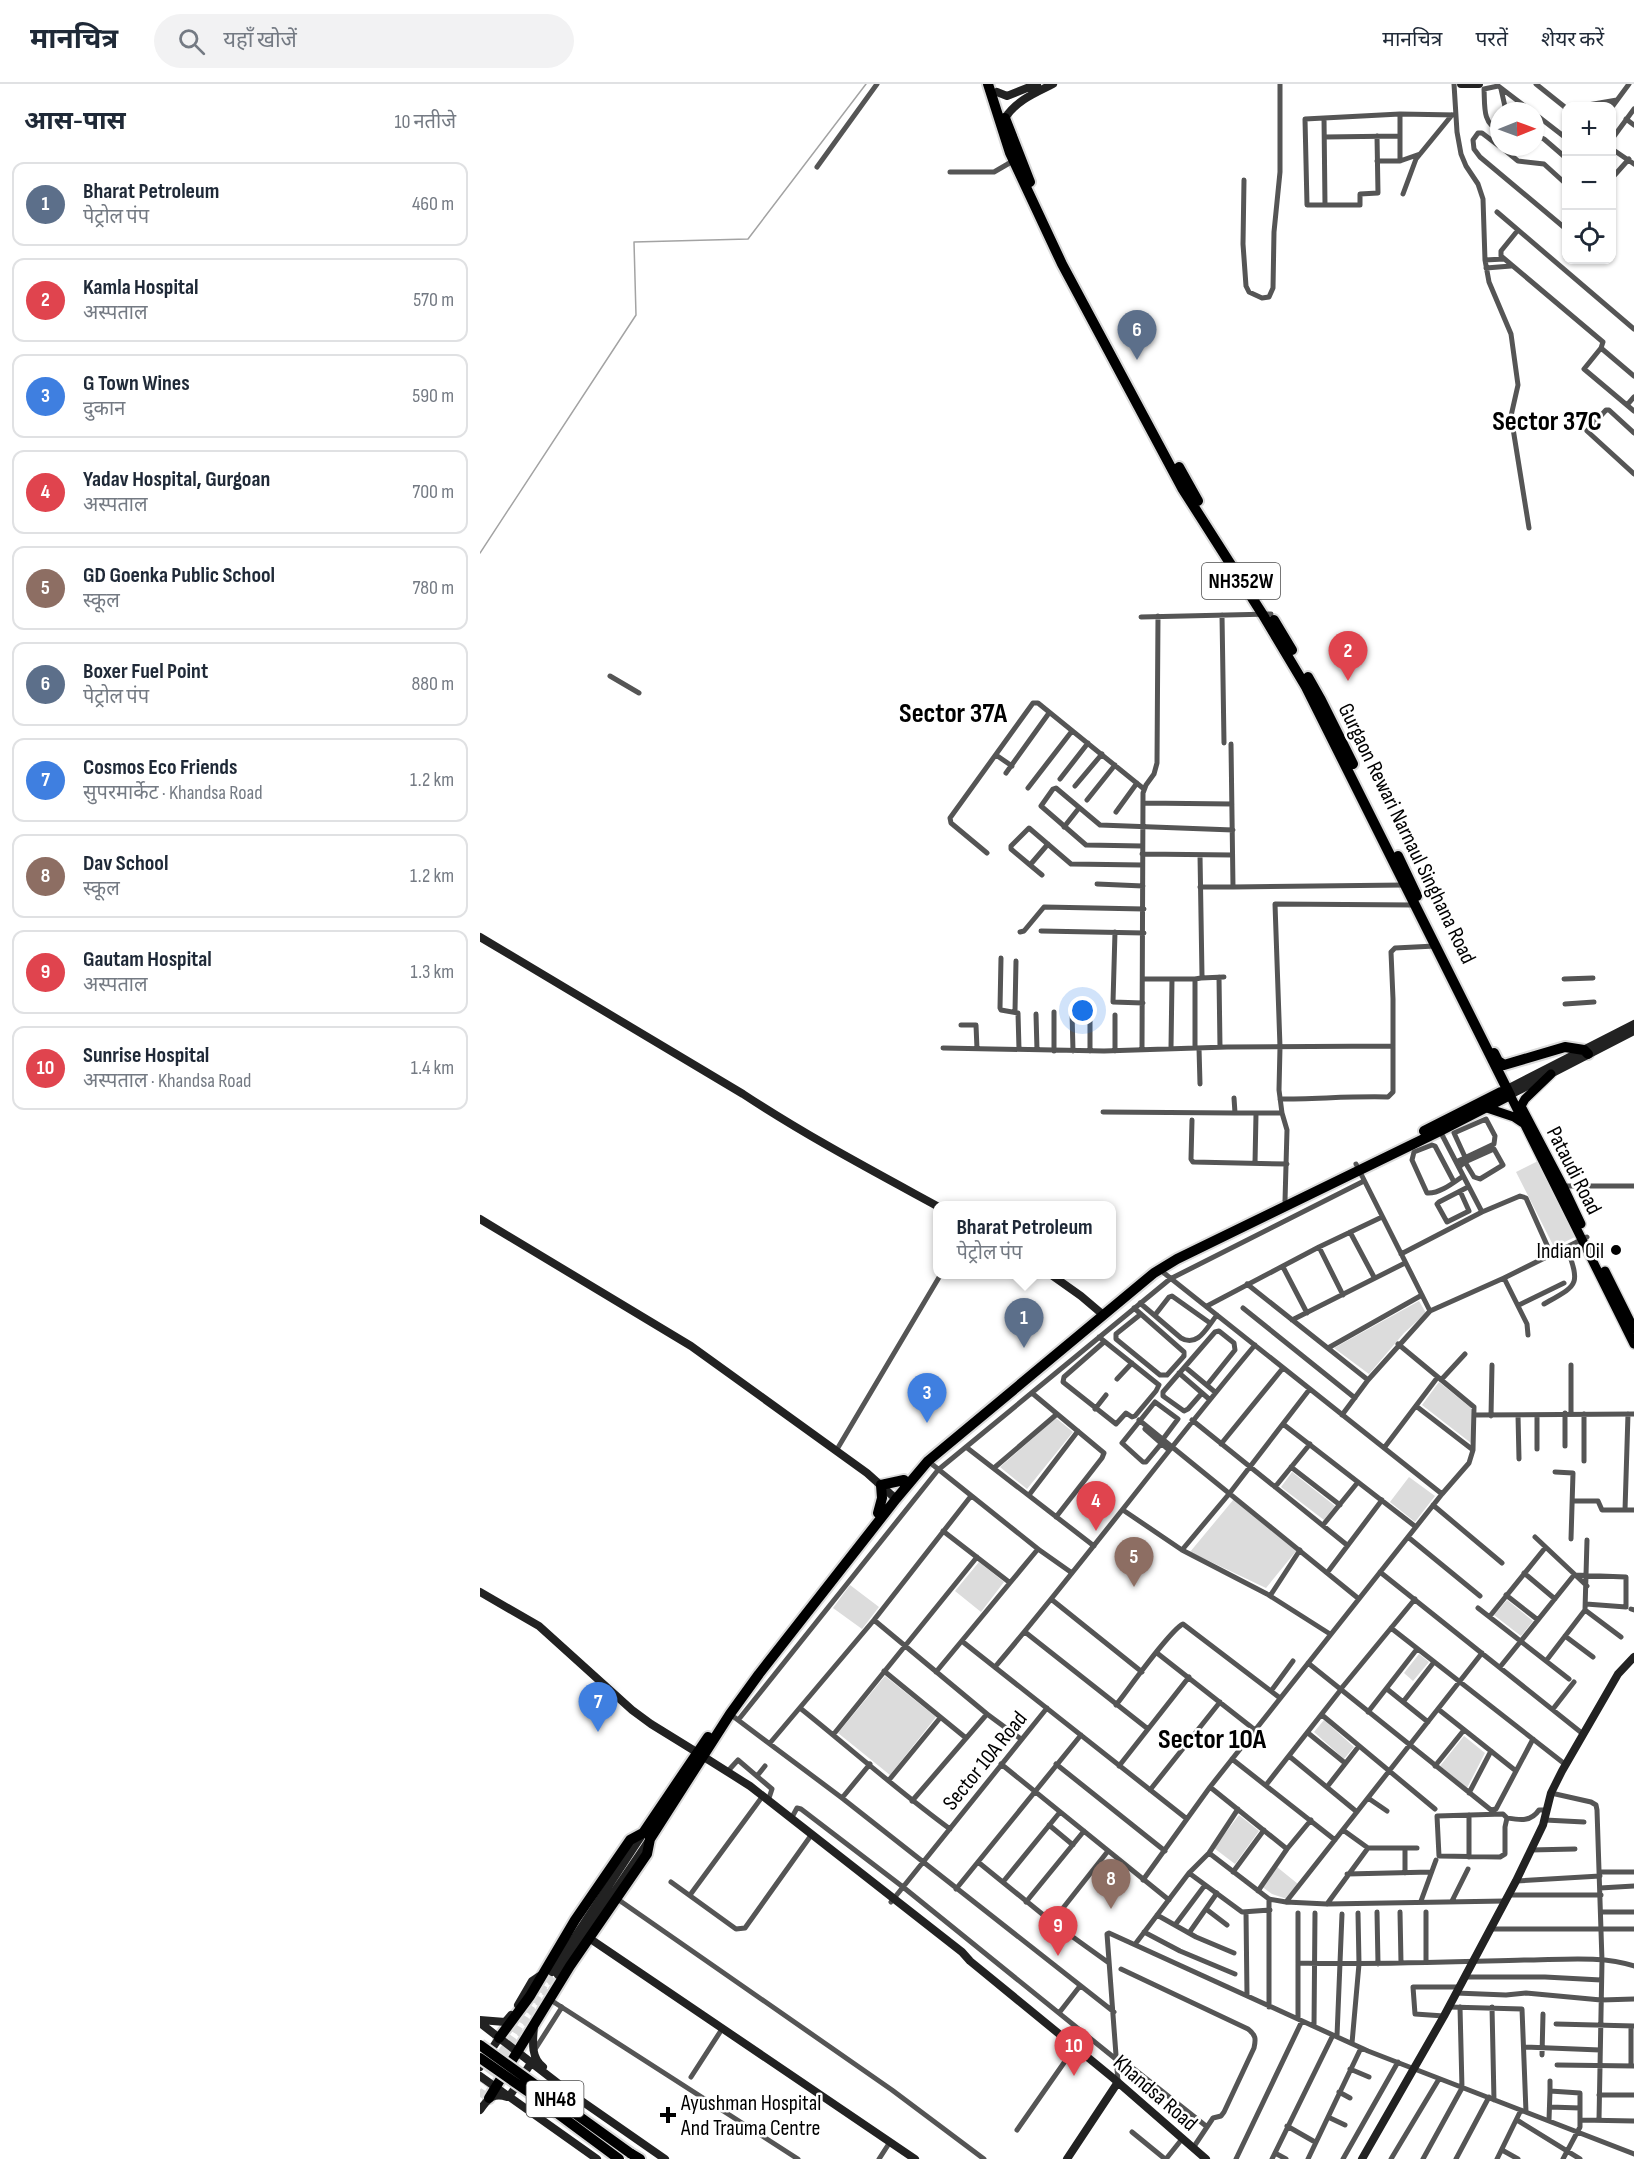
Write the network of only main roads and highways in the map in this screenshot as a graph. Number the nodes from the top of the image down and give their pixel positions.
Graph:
1 (988, 84) edge
2 (995, 88) edge
3 (1119, 367) junction
4 (1407, 884) junction
5 (1586, 1052) road end
6 (1531, 1058) junction
7 (1503, 1074) junction
8 (1551, 1074) road end
9 (1511, 1090) junction
10 (1521, 1106) junction
11 (1487, 1108) junction
12 (1523, 1123) junction
13 (1357, 1167) junction
14 (1221, 1235) junction
15 (1585, 1238) junction
16 (1158, 1268) junction
17 (1634, 1329) edge
18 (1634, 1344) edge
19 (956, 1433) junction
20 (904, 1480) junction
21 (894, 1497) junction
22 (878, 1513) junction
23 (746, 1687) junction
24 (701, 1755) junction
25 (646, 1836) junction
26 (502, 2034) road end
27 (480, 2045) edge
28 (480, 2058) edge
29 (489, 2098) road end
30 (619, 2159) edge
31 (640, 2159) edge

1 - 3 highway, NH352W
2 - 3 highway, Gurgaon Rewari Narnaul Singhana Road / NH352W
3 - 4 highway, Gurgaon Rewari Narnaul Singhana Road / NH352W
4 - 6 highway, Gurgaon Rewari Narnaul Singhana Road / NH352W
4 - 7 highway, NH352W
5 - 6 highway
6 - 7 highway
7 - 9 highway, NH352W
8 - 10 main road
9 - 10 main road, Pataudi Road
9 - 11 highway
9 - 12 main road
9 - 13 highway
10 - 15 main road, Pataudi Road
11 - 12 main road
11 - 13 highway
12 - 15 main road
13 - 14 highway
13 - 14 highway
14 - 16 highway
15 - 17 main road, Pataudi Road
15 - 18 main road
16 - 19 highway
16 - 19 highway
19 - 20 highway
19 - 21 highway
20 - 21 highway
20 - 22 highway
21 - 22 highway
21 - 23 highway
22 - 23 highway
23 - 24 highway
23 - 24 highway
24 - 25 highway
25 - 26 highway
25 - 29 highway
27 - 31 highway, NH48, bridge
28 - 30 highway, NH48, bridge

